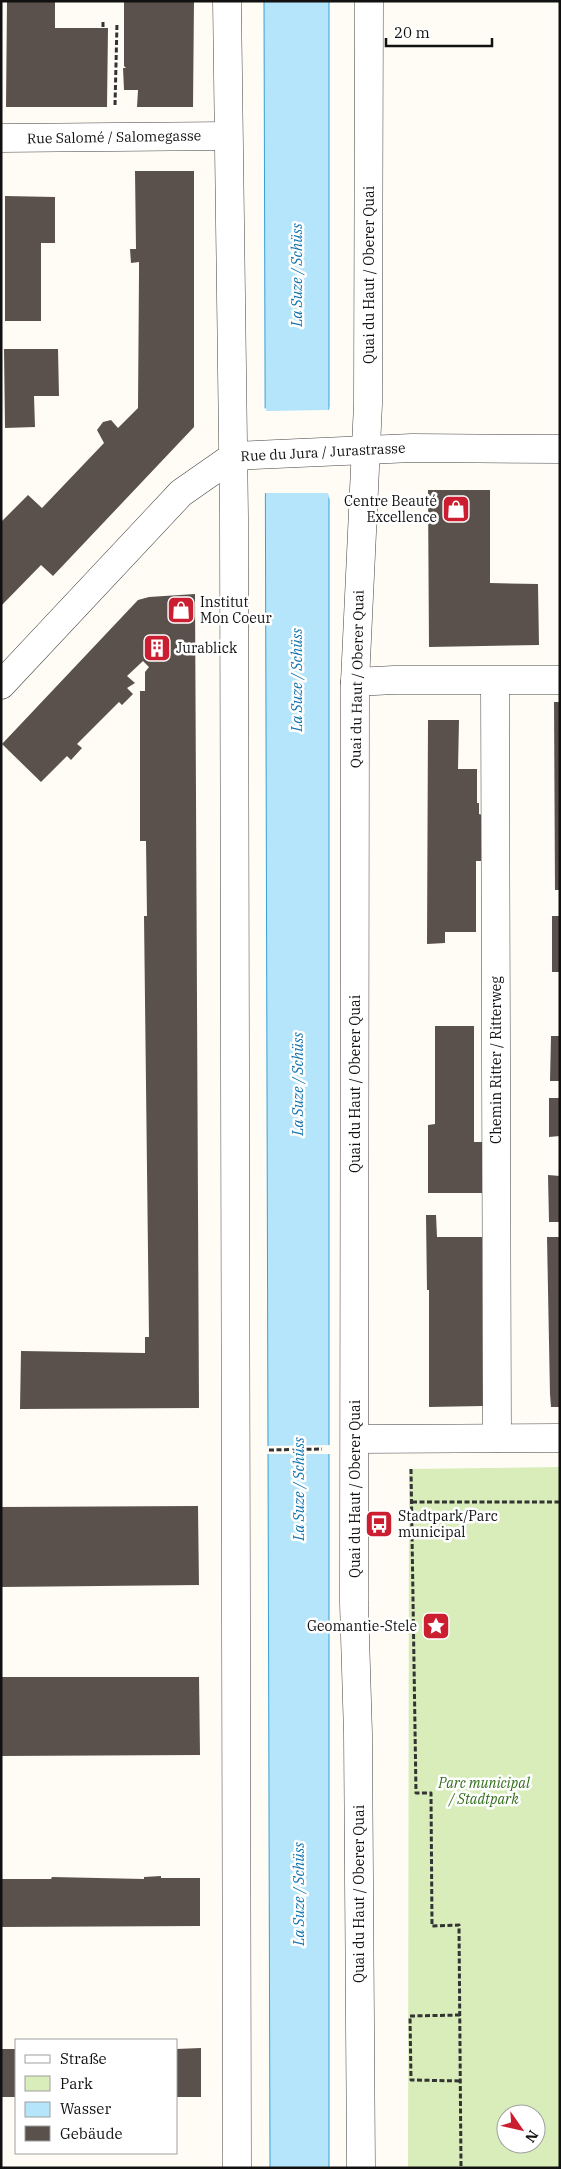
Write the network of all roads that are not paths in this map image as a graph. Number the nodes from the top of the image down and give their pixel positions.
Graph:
1 (227, 1) edge
2 (369, 1) edge
3 (228, 136) junction
4 (1, 138) edge
5 (560, 449) edge
6 (366, 450) junction
7 (246, 455) junction
8 (6, 676) edge
9 (560, 680) edge
10 (495, 681) junction
11 (355, 682) junction
12 (497, 1438) junction
13 (560, 1438) edge
14 (355, 1439) junction
15 (237, 2168) edge
16 (361, 2168) edge

1 - 3 street
2 - 6 street, Quai du Haut / Oberer Quai
3 - 4 street, Rue Salomé / Salomegasse
3 - 7 street
5 - 6 street, Rue du Jura / Jurastrasse
6 - 7 street, Rue du Jura / Jurastrasse
6 - 11 street, Quai du Haut / Oberer Quai
7 - 8 street, Rue du Jura / Jurastrasse
7 - 15 street
9 - 10 street
10 - 11 street
10 - 12 street, Chemin Ritter / Ritterweg
11 - 14 street, Quai du Haut / Oberer Quai
12 - 13 street
12 - 14 street
14 - 16 street, Quai du Haut / Oberer Quai

